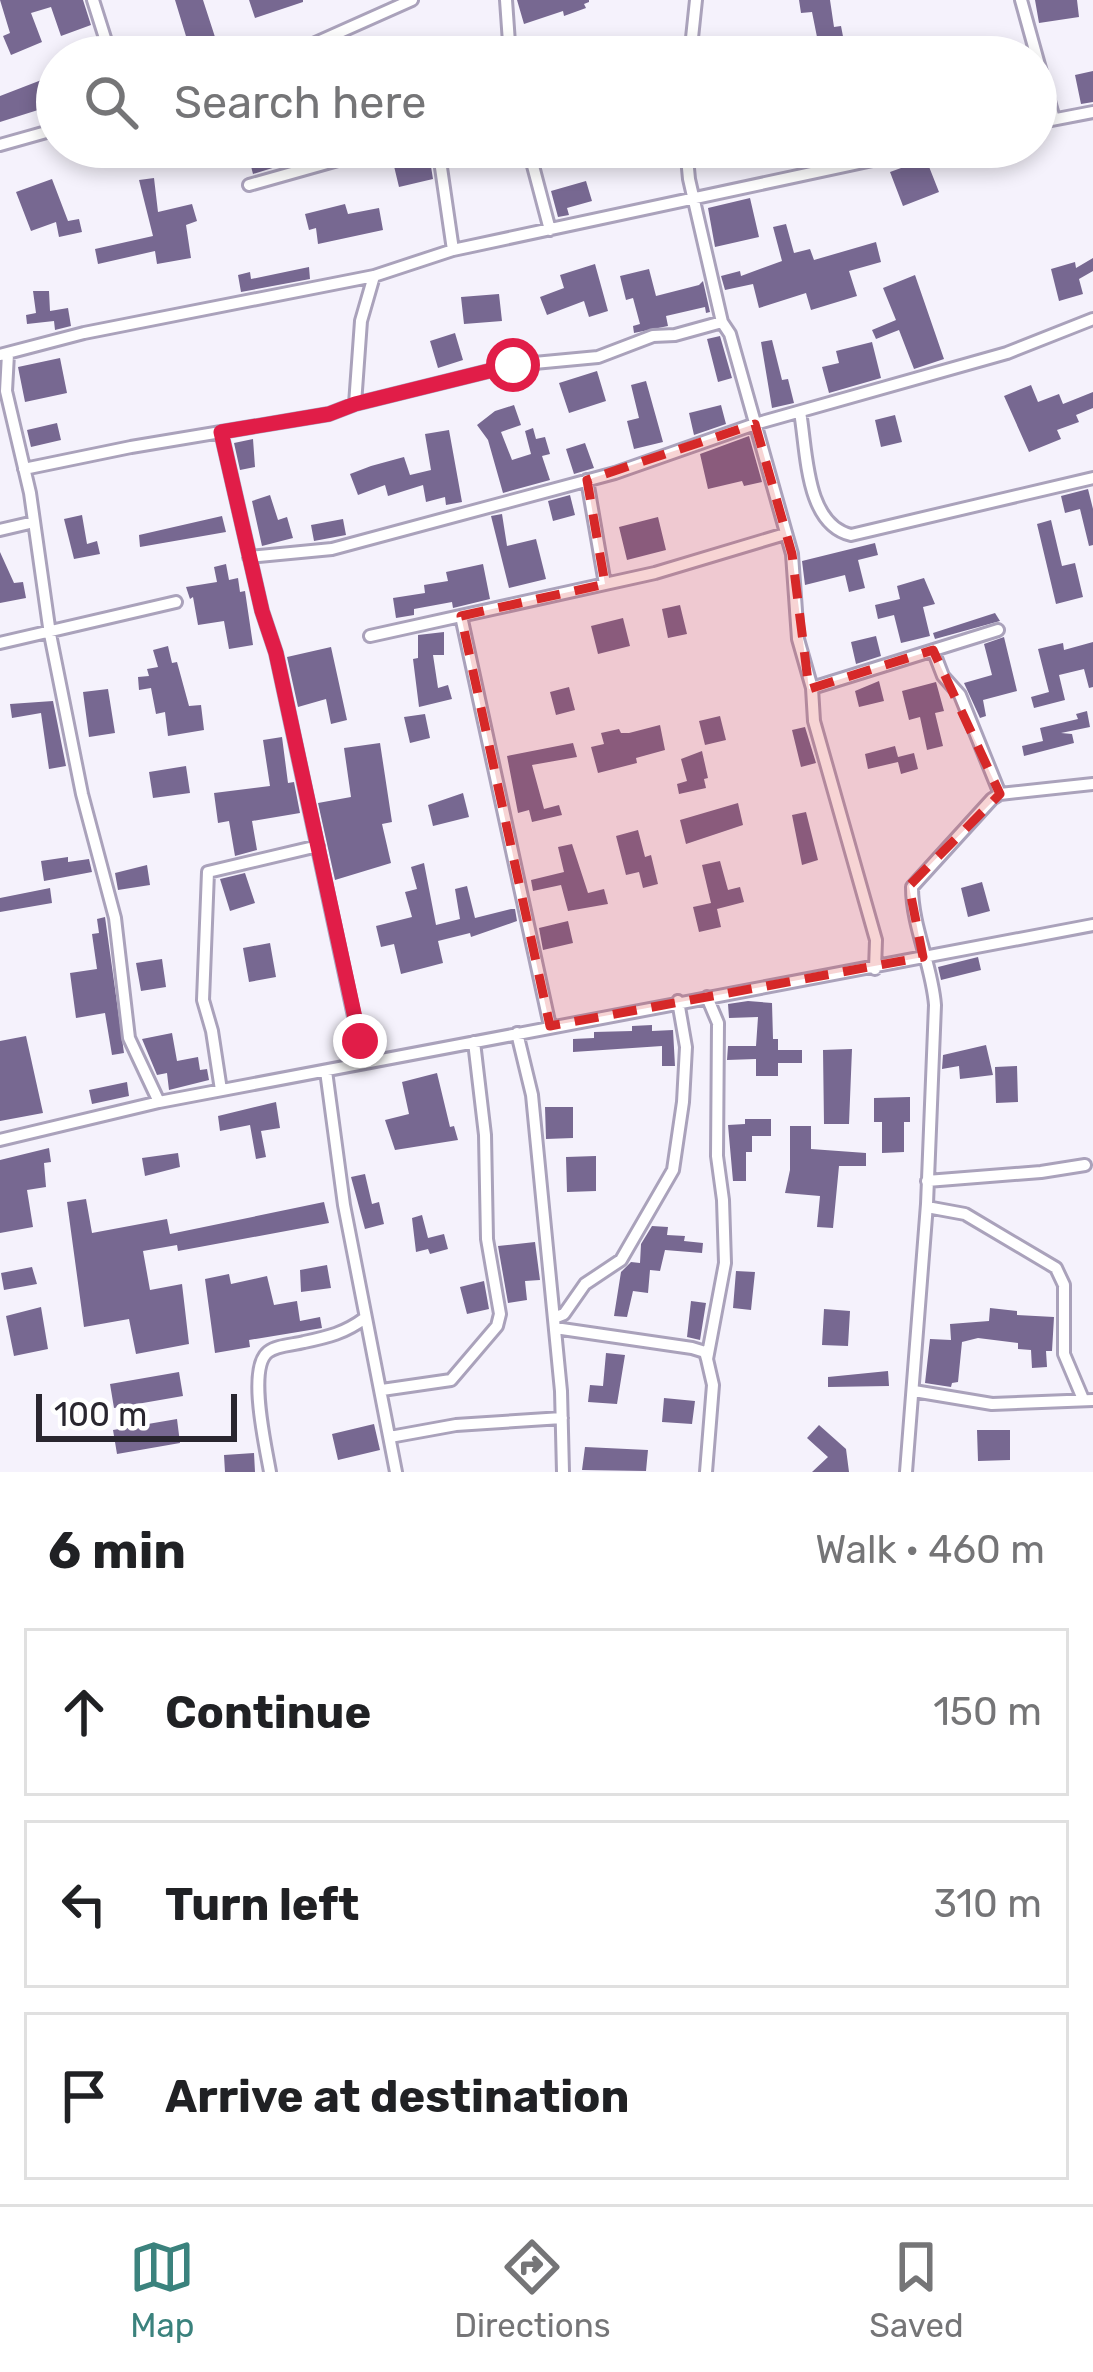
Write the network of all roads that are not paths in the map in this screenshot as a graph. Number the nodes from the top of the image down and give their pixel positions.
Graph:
1 (93, 0) edge
2 (412, 0) edge
3 (506, 0) edge
4 (696, 0) edge
5 (1021, 0) edge
6 (104, 36) edge
7 (331, 36) edge
8 (509, 36) edge
9 (692, 36) edge
10 (1031, 36) edge
11 (1093, 112) edge
12 (1057, 118) edge
13 (36, 135) edge
14 (0, 145) edge
15 (307, 168) edge
16 (441, 168) edge
17 (534, 168) edge
18 (689, 168) edge
19 (836, 168) edge
20 (249, 184) dead end
21 (694, 199) junction
22 (550, 230) junction
23 (454, 250) junction
24 (374, 276) junction
25 (1093, 319) edge
26 (722, 322) junction
27 (4, 355) edge
28 (3, 388) edge
29 (355, 404) junction
30 (800, 412) junction
31 (755, 424) junction
32 (221, 432) junction
33 (24, 469) junction
34 (1093, 478) edge
35 (587, 480) junction
36 (34, 522) junction
37 (0, 530) edge
38 (785, 534) junction
39 (249, 557) junction
40 (605, 584) junction
41 (176, 602) dead end
42 (461, 616) junction
43 (998, 630) dead end
44 (50, 634) junction
45 (370, 636) dead end
46 (0, 643) edge
47 (933, 650) junction
48 (812, 688) junction
49 (1093, 784) edge
50 (1000, 794) junction
51 (318, 846) junction
52 (1093, 925) edge
53 (923, 957) junction
54 (875, 969) junction
55 (707, 997) junction
56 (678, 1001) junction
57 (550, 1027) junction
58 (517, 1033) junction
59 (474, 1042) junction
60 (364, 1063) junction
61 (326, 1071) junction
62 (221, 1090) junction
63 (159, 1102) junction
64 (0, 1140) edge
65 (1085, 1165) dead end
66 (927, 1180) junction
67 (927, 1208) junction
68 (365, 1318) junction
69 (555, 1323) junction
70 (707, 1359) junction
71 (382, 1390) junction
72 (914, 1391) junction
73 (1088, 1400) edge
74 (562, 1418) junction
75 (390, 1437) junction
76 (270, 1472) edge
77 (396, 1472) edge
78 (563, 1472) edge
79 (706, 1472) edge
80 (906, 1472) edge

1 - 6 street
2 - 7 street
3 - 8 street
4 - 9 street
5 - 10 street
11 - 12 street
13 - 14 street
15 - 20 street
16 - 23 street
17 - 22 street
18 - 21 street
19 - 21 street
21 - 22 street
21 - 26 street
22 - 23 street
23 - 24 street
24 - 27 street
24 - 29 street
25 - 30 street
26 - 29 street
26 - 31 street
27 - 28 street
28 - 33 street
29 - 32 street
30 - 31 street
30 - 34 street
31 - 35 street
31 - 38 street
32 - 33 street
32 - 39 street
33 - 36 street
35 - 39 street
35 - 40 street
36 - 37 street
36 - 44 street
38 - 40 street
38 - 48 street
39 - 51 street
40 - 42 street
41 - 44 street
42 - 45 street
42 - 57 street
43 - 47 street
44 - 46 street
44 - 63 street
47 - 48 street
47 - 50 street
48 - 54 street
49 - 50 street
50 - 53 street
51 - 60 street
51 - 62 street
52 - 53 street
53 - 54 street
53 - 66 street
54 - 55 street
55 - 56 street
55 - 70 street
56 - 57 street
56 - 69 street
57 - 58 street
58 - 59 street
58 - 69 street
59 - 60 street
59 - 71 street
60 - 61 street
61 - 62 street
61 - 68 street
62 - 63 street
63 - 64 street
65 - 66 street
66 - 67 street
67 - 72 street
67 - 73 street
68 - 71 street
68 - 76 street
69 - 70 street
69 - 74 street
70 - 79 street
71 - 75 street
72 - 73 street
72 - 80 street
74 - 75 street
74 - 78 street
75 - 77 street

